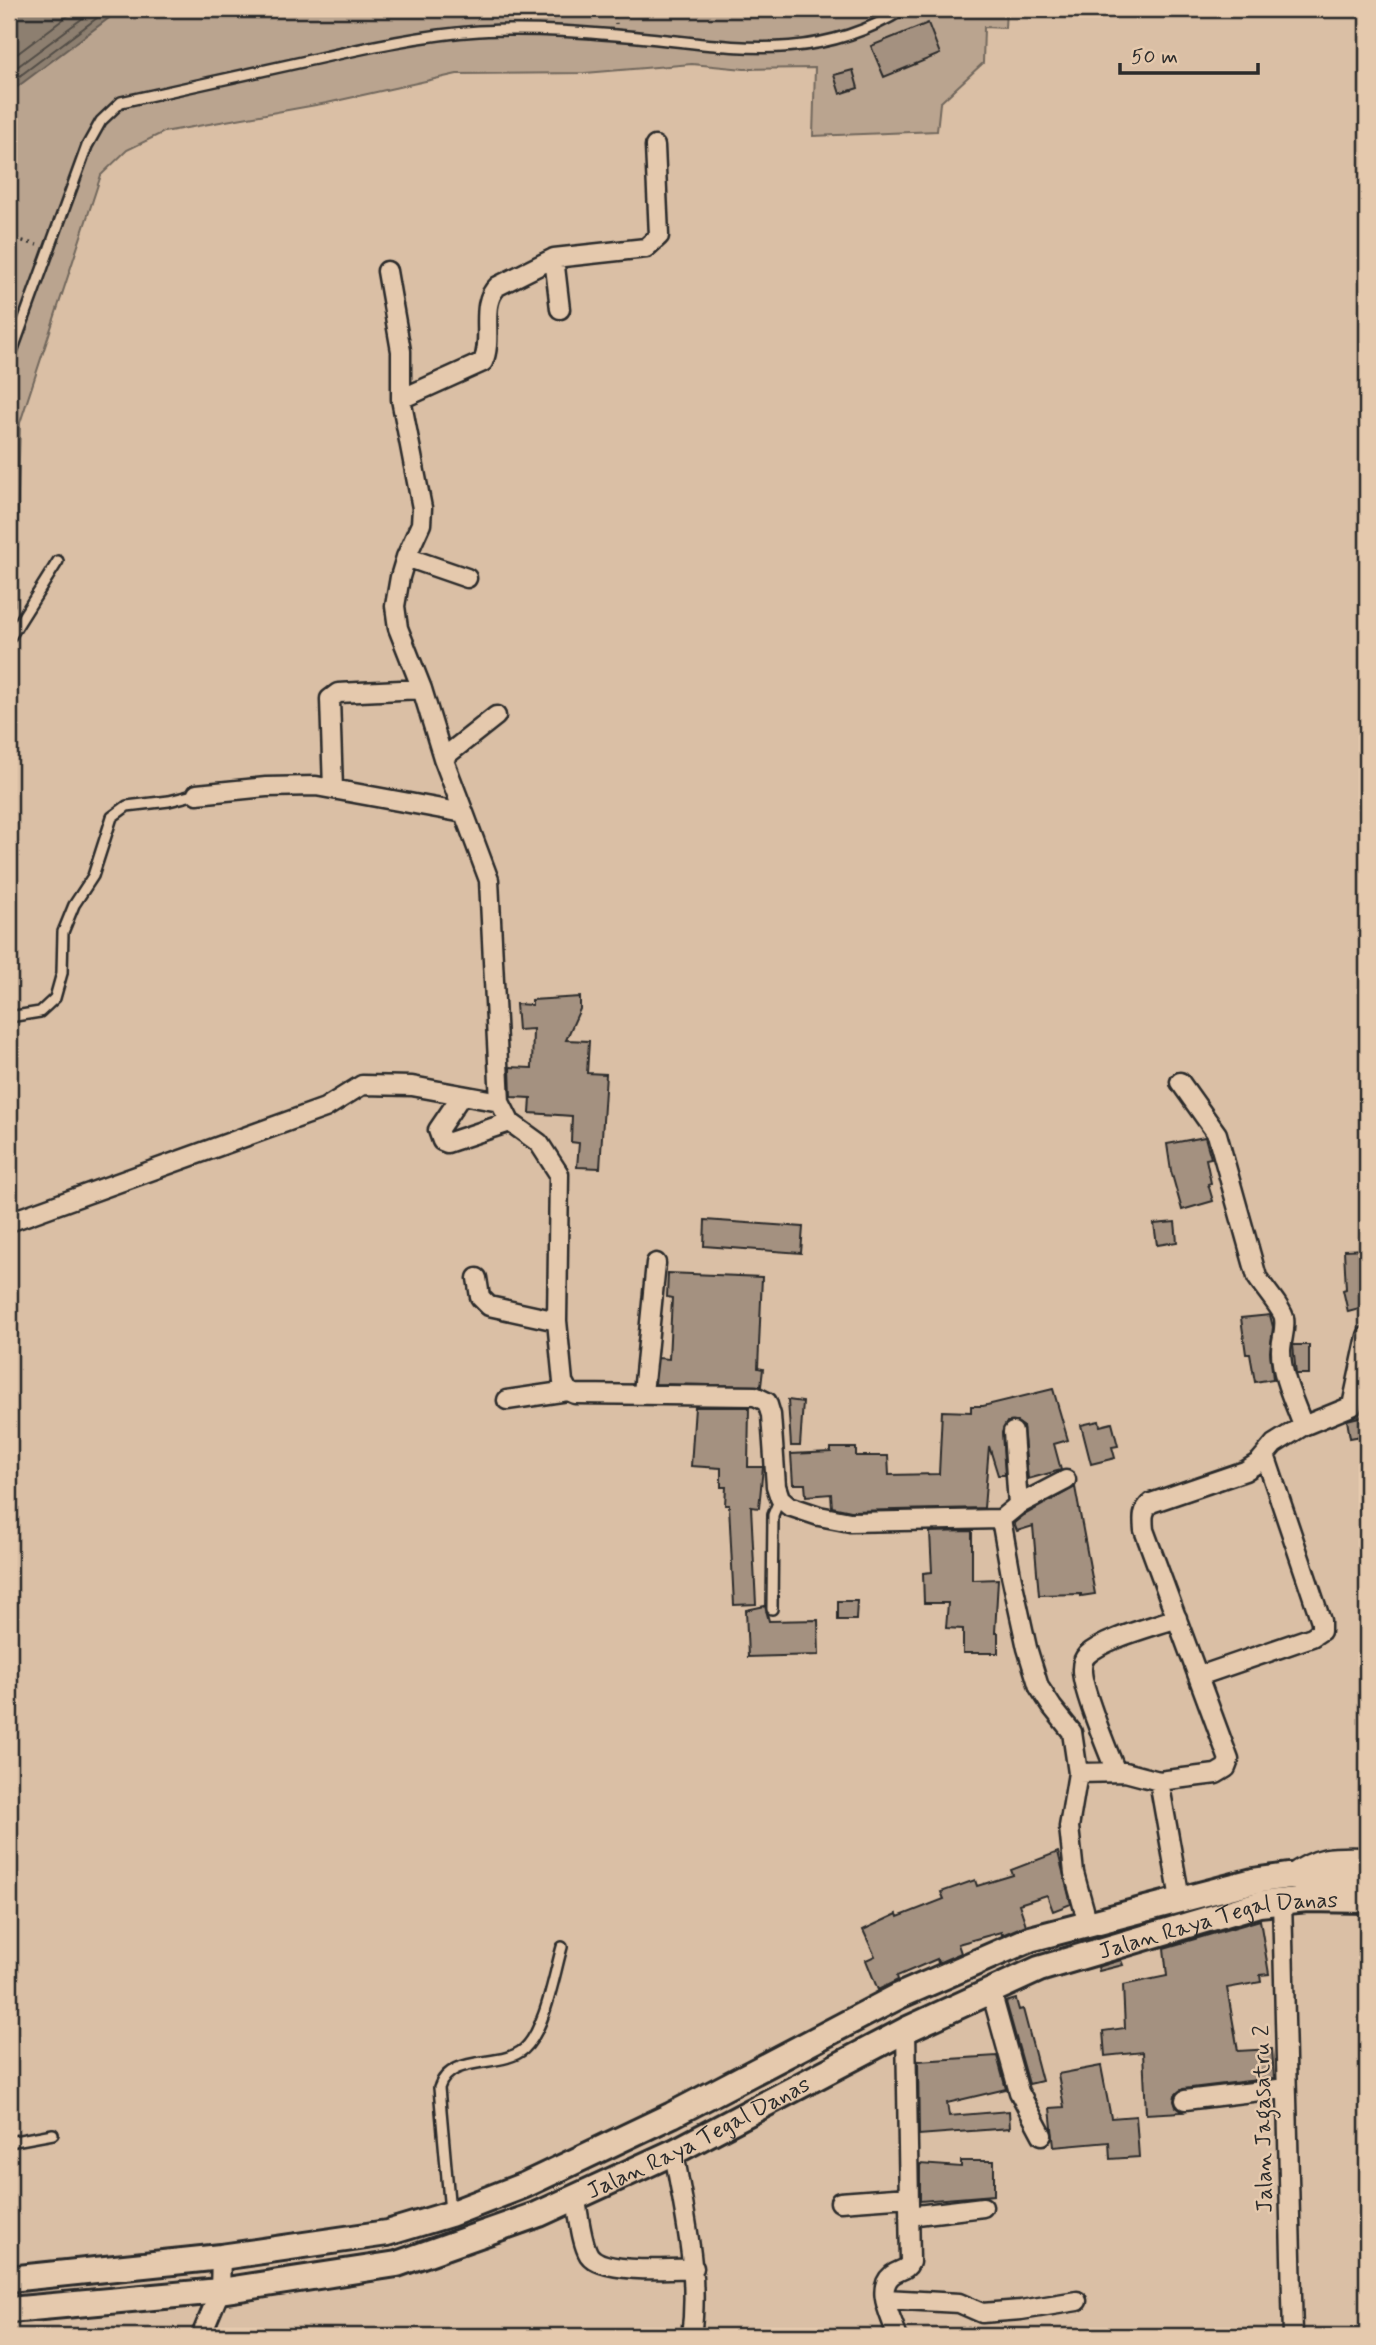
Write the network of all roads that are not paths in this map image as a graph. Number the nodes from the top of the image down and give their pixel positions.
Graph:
1 (904, 9) edge
2 (655, 146) dead end
3 (554, 258) junction
4 (387, 271) dead end
5 (560, 309) dead end
6 (9, 360) edge
7 (401, 400) junction
8 (406, 557) junction
9 (58, 561) dead end
10 (467, 578) dead end
11 (9, 639) edge
12 (422, 689) junction
13 (496, 716) dead end
14 (443, 758) junction
15 (333, 789) junction
16 (197, 794) joint
17 (464, 813) junction
18 (9, 1017) edge
19 (1180, 1082) dead end
20 (461, 1096) junction
21 (500, 1102) junction
22 (510, 1122) junction
23 (9, 1222) edge
24 (656, 1263) dead end
25 (477, 1278) dead end
26 (557, 1321) junction
27 (1367, 1336) edge
28 (568, 1391) junction
29 (643, 1393) junction
30 (507, 1400) dead end
31 (1359, 1406) edge
32 (1303, 1426) junction
33 (1013, 1433) dead end
34 (1265, 1455) junction
35 (1066, 1480) dead end
36 (780, 1498) junction
37 (1018, 1505) junction
38 (1002, 1519) junction
39 (772, 1609) dead end
40 (1177, 1618) junction
41 (1199, 1676) junction
42 (1116, 1772) junction
43 (1078, 1773) junction
44 (1159, 1781) junction
45 (1367, 1857) edge
46 (1367, 1875) edge
47 (1289, 1876) junction
48 (1180, 1899) junction
49 (1282, 1900) junction
50 (1367, 1900) edge
51 (1088, 1924) junction
52 (562, 1947) dead end
53 (991, 1991) junction
54 (906, 2030) junction
55 (1286, 2088) junction
56 (1185, 2100) dead end
57 (53, 2134) dead end
58 (1042, 2135) dead end
59 (9, 2142) edge
60 (674, 2152) junction
61 (575, 2197) junction
62 (908, 2197) junction
63 (840, 2202) dead end
64 (983, 2207) dead end
65 (450, 2214) junction
66 (909, 2216) junction
67 (222, 2257) junction
68 (694, 2268) junction
69 (9, 2279) edge
70 (220, 2291) junction
71 (885, 2299) junction
72 (1077, 2301) dead end
73 (9, 2310) edge
74 (201, 2336) edge
75 (691, 2336) edge
76 (897, 2336) edge
77 (1293, 2336) edge

1 - 6 lane
2 - 3 street
3 - 5 street
3 - 7 street
4 - 7 street
7 - 8 street
8 - 10 street
8 - 12 street
9 - 11 lane
12 - 14 street
12 - 15 street
13 - 14 street
14 - 17 street
15 - 16 street
15 - 17 street
16 - 18 lane
17 - 21 street
19 - 32 street
20 - 21 street
20 - 22 street
20 - 23 street
21 - 22 street
22 - 26 street
24 - 29 street
25 - 26 street
26 - 28 street
27 - 31 street
28 - 29 street
28 - 30 street
29 - 36 street
31 - 32 street
32 - 34 street
33 - 37 street
34 - 40 street
34 - 41 street
35 - 37 street
36 - 38 street
36 - 39 lane
37 - 38 street
38 - 43 street
40 - 41 street
40 - 42 street
41 - 44 street
42 - 43 street
42 - 44 street
43 - 51 street
44 - 48 street
45 - 47 street
46 - 47 street, Jalan Raya Tegal Danas
47 - 48 street, Jalan Raya Tegal Danas
48 - 51 street, Jalan Raya Tegal Danas
49 - 50 street, Jalan Raya Tegal Danas
49 - 53 street, Jalan Raya Tegal Danas
49 - 55 street, Jalan Jagasatru 2
51 - 65 street, Jalan Raya Tegal Danas
52 - 65 lane
53 - 54 street, Jalan Raya Tegal Danas
53 - 58 street
54 - 60 street, Jalan Raya Tegal Danas
54 - 62 street
55 - 56 street
55 - 77 street, Jalan Jagasatru 2
57 - 59 lane
60 - 61 street, Jalan Raya Tegal Danas
60 - 68 street
61 - 68 street
61 - 70 street, Jalan Raya Tegal Danas
62 - 63 street
62 - 66 street
64 - 66 street
65 - 67 street, Jalan Raya Tegal Danas
66 - 71 street
67 - 69 street, Jalan Raya Tegal Danas
67 - 70 street
68 - 75 street
70 - 73 street, Jalan Raya Tegal Danas
70 - 74 street
71 - 72 street
71 - 76 street

